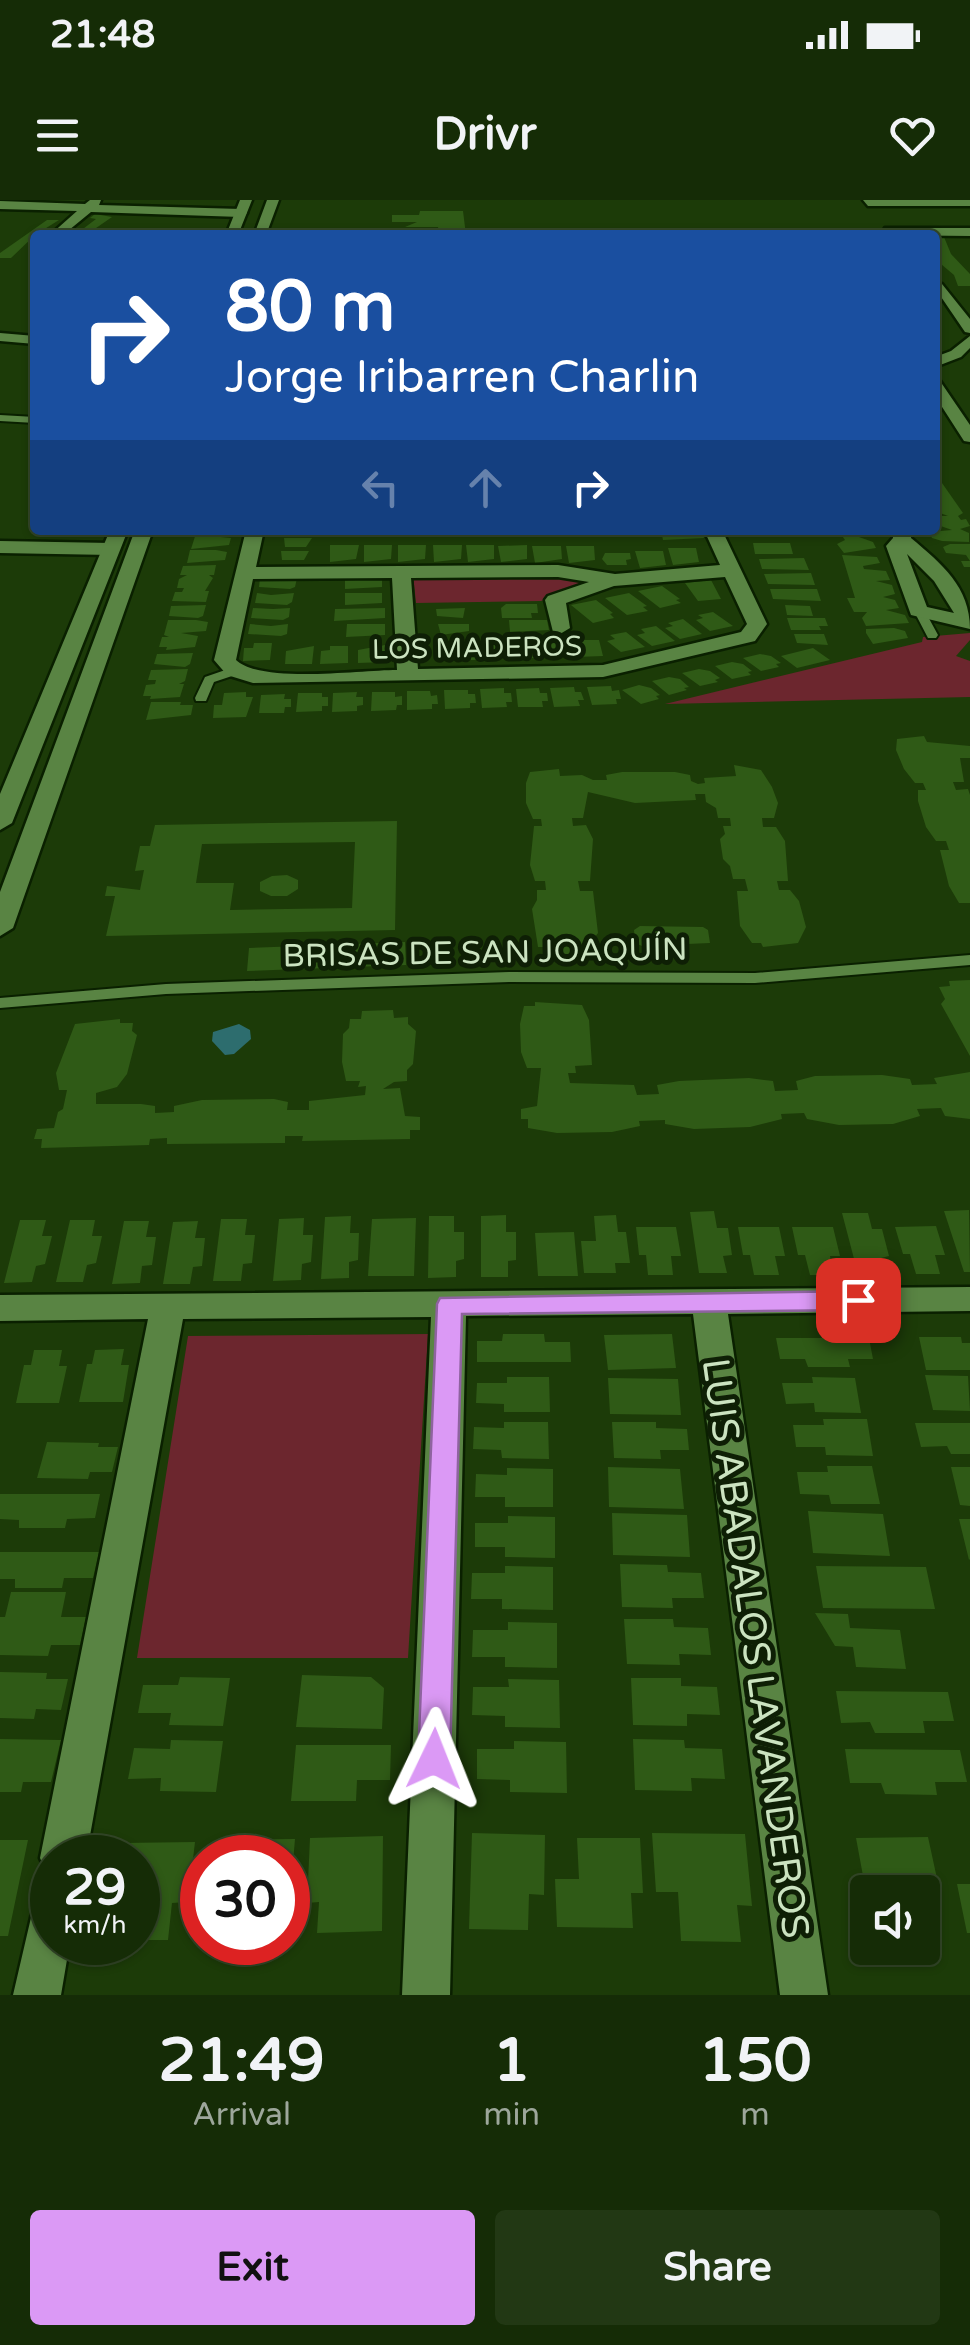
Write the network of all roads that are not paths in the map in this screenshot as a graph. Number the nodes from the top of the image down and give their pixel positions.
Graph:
1 (273, 200) edge
2 (867, 201) edge
3 (94, 202) edge
4 (970, 202) edge
5 (5, 205) edge
6 (244, 206) edge
7 (267, 216) junction
8 (62, 230) edge
9 (234, 230) edge
10 (262, 230) edge
11 (884, 230) edge
12 (970, 232) edge
13 (940, 233) edge
14 (940, 288) edge
15 (940, 291) edge
16 (970, 291) edge
17 (970, 329) edge
18 (30, 337) edge
19 (0, 338) edge
20 (970, 340) edge
21 (940, 360) edge
22 (940, 392) edge
23 (0, 418) edge
24 (30, 420) edge
25 (970, 437) edge
26 (142, 535) edge
27 (254, 535) edge
28 (716, 535) edge
29 (902, 535) edge
30 (115, 539) edge
31 (0, 546) edge
32 (734, 570) junction
33 (939, 570) junction
34 (901, 571) junction
35 (401, 572) junction
36 (244, 573) junction
37 (615, 580) junction
38 (922, 615) junction
39 (969, 623) edge
40 (560, 628) dead end
41 (932, 635) dead end
42 (234, 671) junction
43 (408, 676) junction
44 (201, 698) dead end
45 (0, 823) edge
46 (0, 928) edge
47 (970, 960) edge
48 (0, 1003) edge
49 (970, 1299) edge
50 (709, 1302) junction
51 (450, 1304) junction
52 (168, 1307) junction
53 (0, 1308) edge
54 (67, 1835) edge
55 (42, 1965) edge
56 (36, 1995) edge
57 (426, 1995) edge
58 (804, 1995) edge

1 - 7 street
2 - 4 street
2 - 11 street
3 - 5 street
3 - 6 street
3 - 8 street
6 - 7 street
6 - 9 street
7 - 10 street
12 - 13 street
14 - 16 street
15 - 17 street
18 - 19 street
20 - 21 street
22 - 25 street
23 - 24 lane
26 - 46 street
27 - 36 street
28 - 32 street, LOS MADEROS
29 - 33 street
29 - 34 street
30 - 31 street
30 - 45 street
32 - 37 street
32 - 43 street, LOS MADEROS
33 - 34 street
33 - 39 street
34 - 38 street
35 - 36 street
35 - 37 street
35 - 43 street
36 - 42 street
37 - 40 street
38 - 39 street
38 - 41 lane
42 - 43 street, LOS MADEROS
42 - 44 lane
47 - 48 lane, BRISAS DE SAN JOAQUÍN
49 - 50 street
50 - 51 street
50 - 58 street, LUIS ABADALOS LAVANDEROS
51 - 52 street
51 - 57 street
52 - 53 street
52 - 54 street
55 - 56 street

